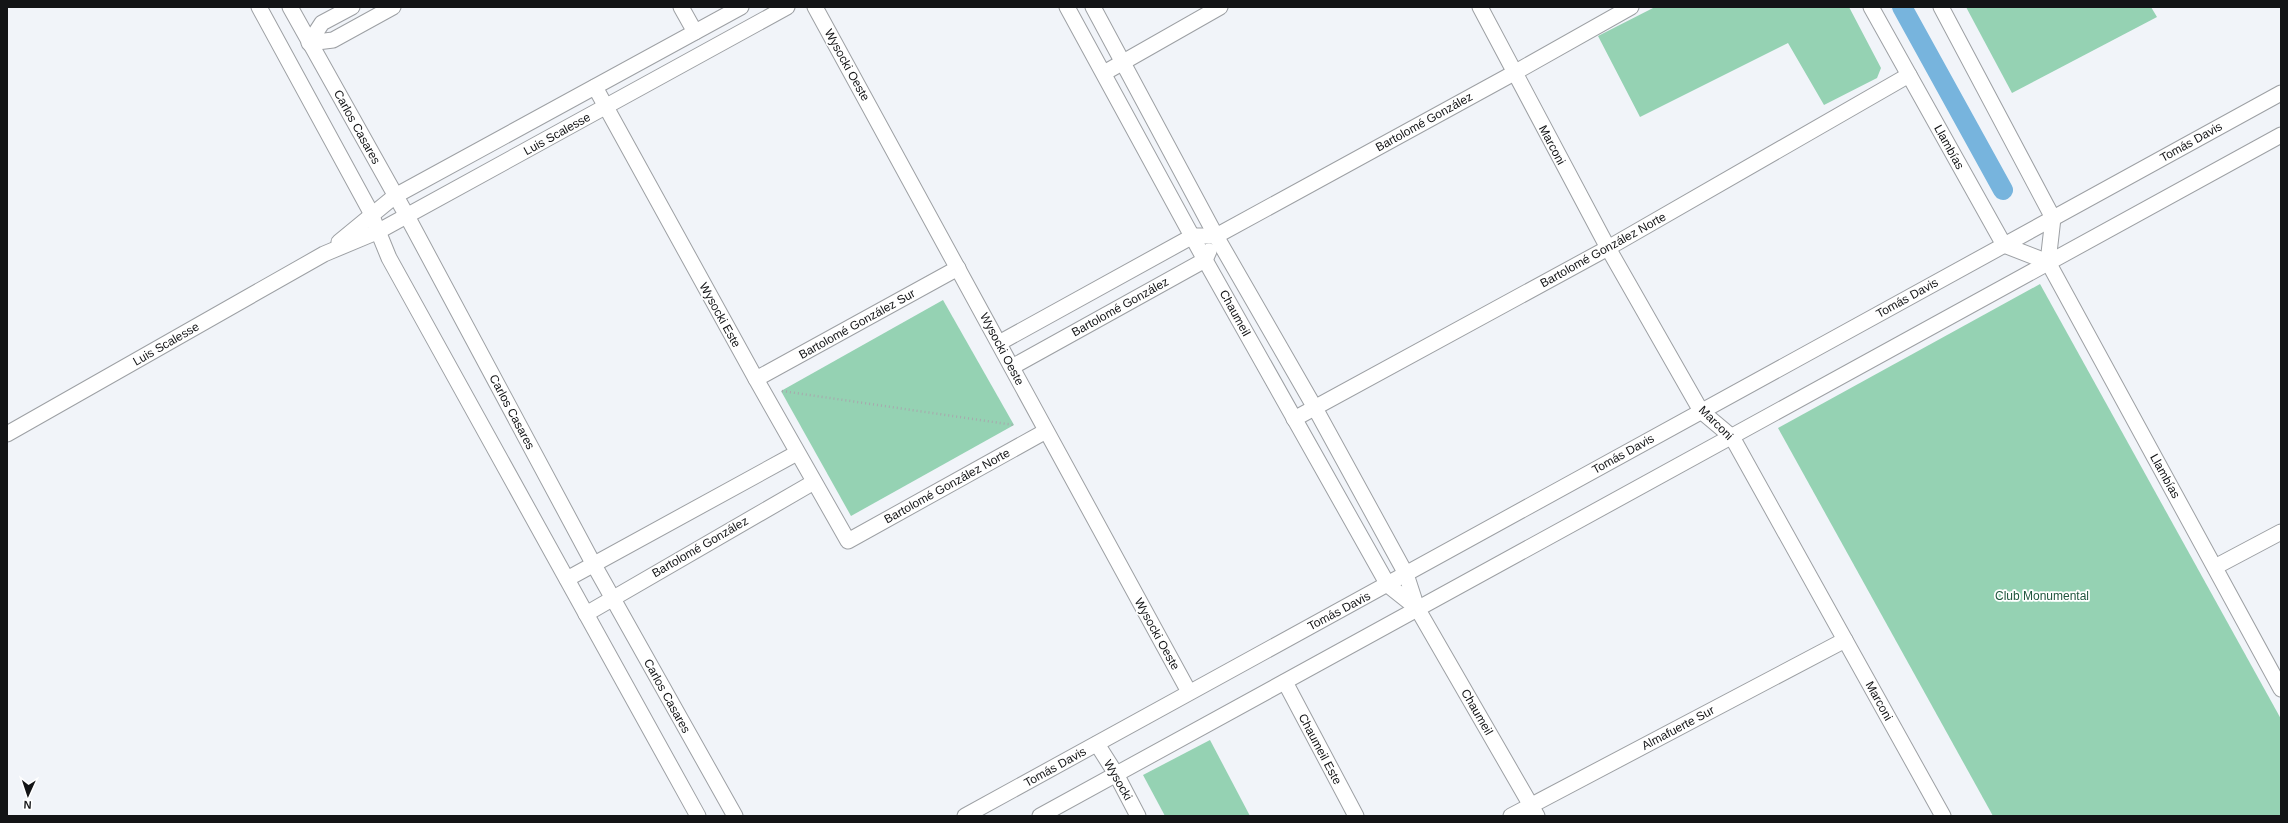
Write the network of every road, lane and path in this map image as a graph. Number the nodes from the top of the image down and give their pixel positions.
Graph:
1 (259, 7) edge
2 (290, 7) edge
3 (352, 7) edge
4 (393, 7) edge
5 (681, 7) edge
6 (741, 7) edge
7 (787, 7) edge
8 (815, 7) edge
9 (1067, 7) edge
10 (1093, 7) edge
11 (1220, 7) edge
12 (1480, 7) edge
13 (1631, 7) edge
14 (1871, 7) edge
15 (1941, 7) edge
16 (695, 32) junction
17 (309, 43) junction
18 (1123, 61) junction
19 (1104, 73) junction
20 (1514, 74) junction
21 (1909, 75) junction
22 (595, 87) junction
23 (2281, 93) edge
24 (607, 107) junction
25 (2281, 135) edge
26 (395, 196) junction
27 (372, 216) junction
28 (407, 216) junction
29 (2053, 218) junction
30 (379, 231) junction
31 (1192, 236) junction
32 (1216, 236) junction
33 (2004, 245) junction
34 (1608, 248) junction
35 (324, 254) junction
36 (1205, 260) junction
37 (2048, 262) junction
38 (958, 268) junction
39 (999, 343) junction
40 (1012, 367) junction
41 (756, 379) junction
42 (781, 391) dead end
43 (1315, 408) junction
44 (1700, 410) junction
45 (1294, 419) junction
46 (1014, 425) dead end
47 (1046, 431) junction
48 (7, 434) edge
49 (1732, 437) junction
50 (797, 453) junction
51 (814, 482) junction
52 (2281, 532) edge
53 (848, 541) joint
54 (594, 565) junction
55 (2215, 567) junction
56 (1406, 574) junction
57 (567, 579) junction
58 (1388, 584) junction
59 (612, 597) junction
60 (1418, 608) junction
61 (586, 614) junction
62 (1845, 640) junction
63 (1285, 682) junction
64 (2281, 689) edge
65 (1189, 692) junction
66 (1096, 744) junction
67 (1116, 774) junction
68 (1534, 810) edge
69 (698, 816) edge
70 (734, 816) edge
71 (965, 816) edge
72 (1040, 816) edge
73 (1138, 816) edge
74 (1356, 816) edge
75 (1511, 816) edge
76 (1943, 816) edge

1 - 27 street
2 - 17 street, Carlos Casares
3 - 17 street
4 - 17 street
5 - 16 street
6 - 16 street, Luis Scalesse
7 - 24 street, Luis Scalesse
8 - 38 street, Wysocki Oeste
9 - 19 street, Chaumeil
10 - 18 street, Chaumeil
11 - 18 street
12 - 20 street, Marconi
13 - 20 street, Bartolomé González
14 - 21 street, Llambías
15 - 29 street
16 - 22 street, Luis Scalesse
17 - 26 street, Carlos Casares
18 - 19 street
18 - 32 street, Chaumeil
19 - 31 street, Chaumeil
20 - 32 street, Bartolomé González
20 - 34 street, Marconi
21 - 33 street, Llambías
21 - 34 street, Bartolomé González Norte
22 - 24 street, Wysocki Este
22 - 26 street, Luis Scalesse
23 - 29 street, Tomás Davis
24 - 28 street, Luis Scalesse
24 - 41 street, Wysocki Este
25 - 37 street
26 - 27 street, Luis Scalesse
26 - 28 street, Carlos Casares
27 - 30 street
27 - 35 street, Luis Scalesse
28 - 30 street, Luis Scalesse
28 - 54 street, Carlos Casares
29 - 33 street, Tomás Davis
29 - 37 street
30 - 35 street, Luis Scalesse
30 - 57 street
31 - 32 street, Bartolomé González
31 - 36 street, Chaumeil
31 - 39 street, Bartolomé González
32 - 36 street
32 - 43 street, Chaumeil
33 - 37 street
33 - 44 street, Tomás Davis
34 - 43 street, Bartolomé González Norte
34 - 44 street, Marconi
35 - 48 street, Luis Scalesse
36 - 40 street, Bartolomé González
36 - 45 street, Chaumeil
37 - 49 street
37 - 55 street, Llambías
38 - 39 street, Wysocki Oeste
38 - 41 street, Bartolomé González Sur
39 - 40 street, Wysocki Oeste
40 - 47 street, Wysocki Oeste
41 - 50 street, Wysocki Este
42 - 46 path
43 - 45 street, Bartolomé González Norte
43 - 56 street, Chaumeil
44 - 49 street, Marconi
44 - 56 street, Tomás Davis
45 - 58 street, Chaumeil
47 - 53 street, Bartolomé González Norte
47 - 65 street, Wysocki Oeste
49 - 60 street
49 - 62 street, Marconi
50 - 51 street, Wysocki Este
50 - 54 street
51 - 53 street, Wysocki Este
51 - 59 street, Bartolomé González
52 - 55 street
54 - 57 street
54 - 59 street, Carlos Casares
55 - 64 street, Llambías
56 - 58 street, Tomás Davis
56 - 60 street, Chaumeil
57 - 61 street
58 - 60 street, Chaumeil
58 - 65 street, Tomás Davis
59 - 61 street, Bartolomé González
59 - 70 street, Carlos Casares
60 - 63 street
60 - 68 street, Chaumeil
61 - 69 street
62 - 68 street, Almafuerte Sur
62 - 76 street, Marconi
63 - 67 street
63 - 74 street, Chaumeil Este
65 - 66 street, Tomás Davis
66 - 67 street, Wysocki
66 - 71 street, Tomás Davis
67 - 72 street
67 - 73 street, Wysocki
68 - 75 street, Almafuerte Sur

